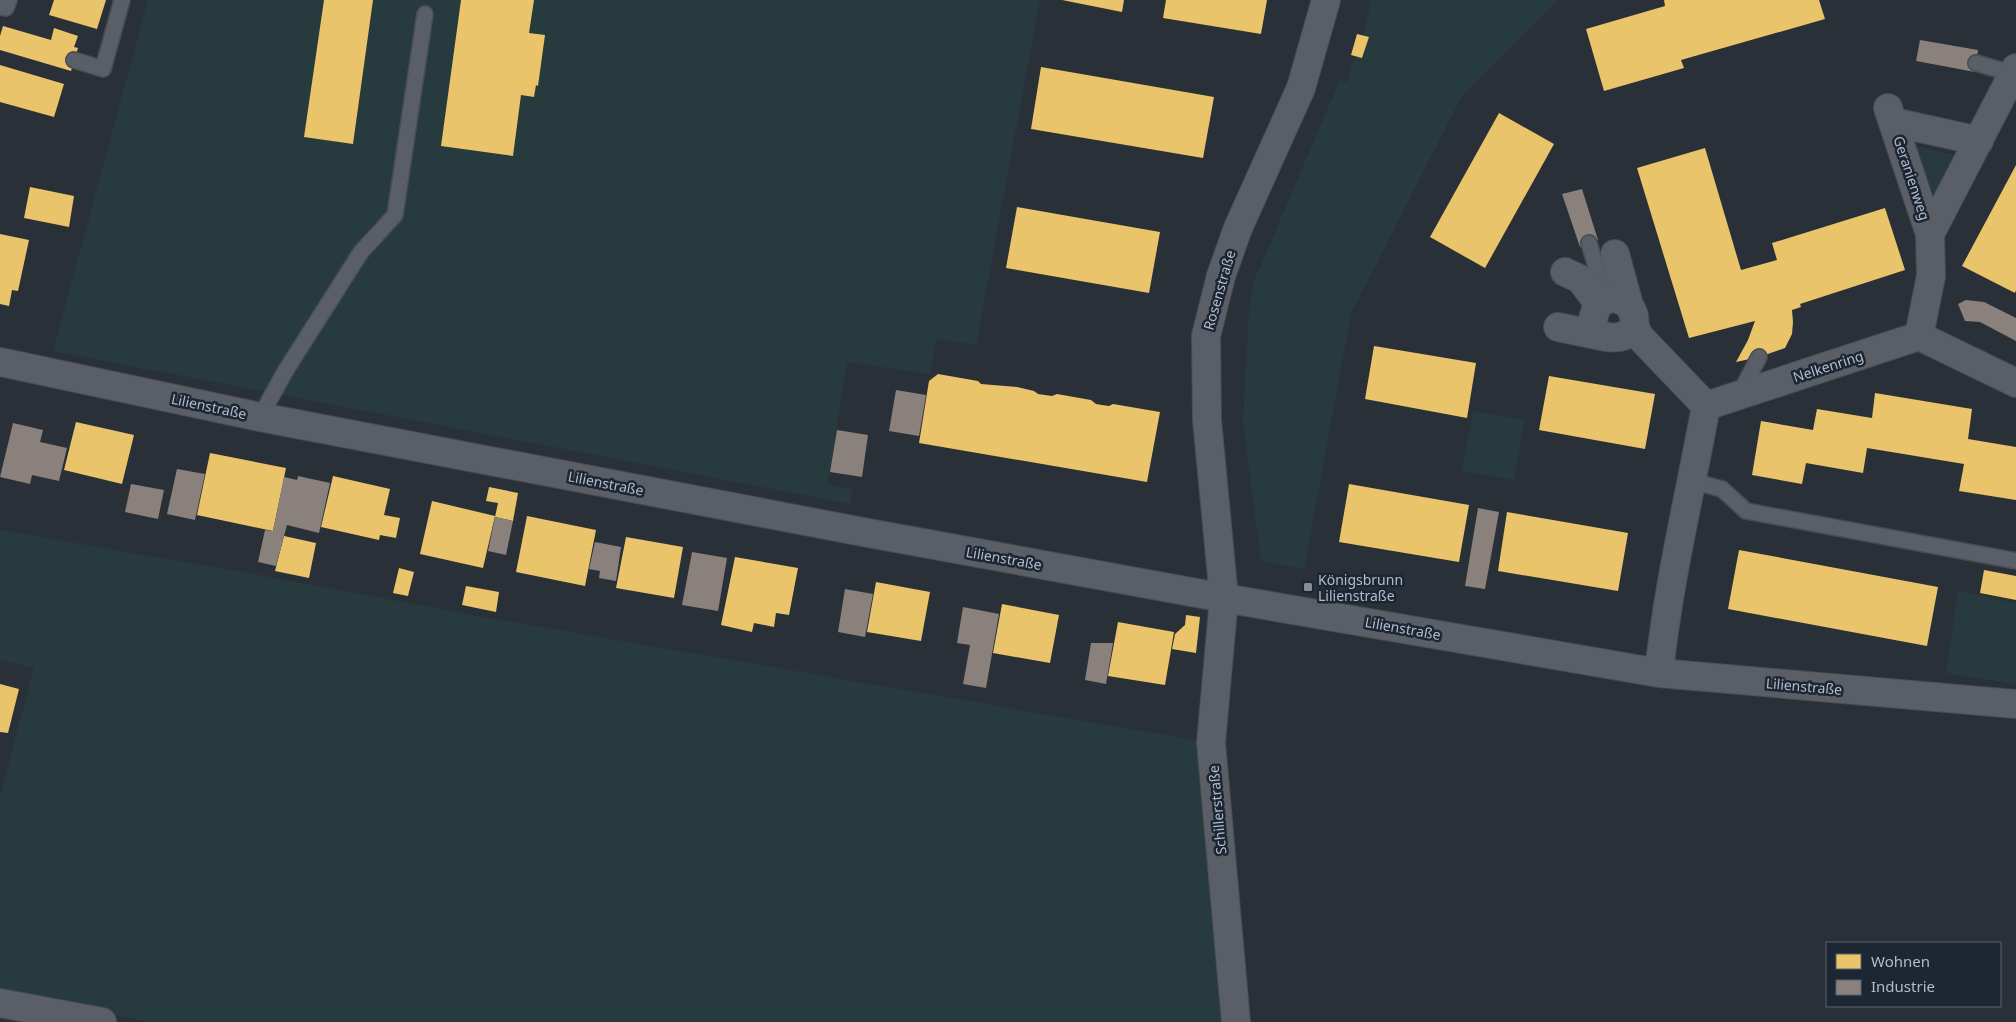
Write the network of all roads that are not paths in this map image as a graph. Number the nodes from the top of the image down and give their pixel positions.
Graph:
1 (9, 0) edge
2 (122, 0) edge
3 (1326, 0) edge
4 (0, 7) edge
5 (425, 14) dead end
6 (74, 60) dead end
7 (1976, 63) dead end
8 (2013, 73) edge
9 (1979, 141) junction
10 (1930, 234) junction
11 (1589, 243) dead end
12 (1615, 254) dead end
13 (1565, 272) dead end
14 (1617, 308) junction
15 (1558, 327) dead end
16 (1919, 336) junction
17 (1759, 357) dead end
18 (0, 362) edge
19 (2016, 383) edge
20 (1739, 395) junction
21 (1706, 406) junction
22 (260, 417) junction
23 (1692, 481) junction
24 (2016, 562) edge
25 (1224, 598) junction
26 (1659, 673) junction
27 (2016, 704) edge
28 (0, 1003) edge
29 (102, 1022) edge
30 (1236, 1022) edge

1 - 4 lane
2 - 6 lane
3 - 25 street, Rosenstraße
5 - 22 lane
7 - 8 lane
8 - 9 street, Geranienweg
9 - 10 street, Geranienweg
9 - 10 street, Geranienweg
10 - 16 street, Geranienweg
11 - 14 lane
12 - 14 street
13 - 14 street
14 - 15 street
14 - 21 street
16 - 19 street
16 - 20 street, Nelkenring
17 - 20 lane
18 - 22 street, Lilienstraße
20 - 21 street, Nelkenring
21 - 23 street
22 - 25 street, Lilienstraße
23 - 24 lane
23 - 26 street
25 - 26 street, Lilienstraße
25 - 30 street, Schillerstraße
26 - 27 street, Lilienstraße
28 - 29 street

